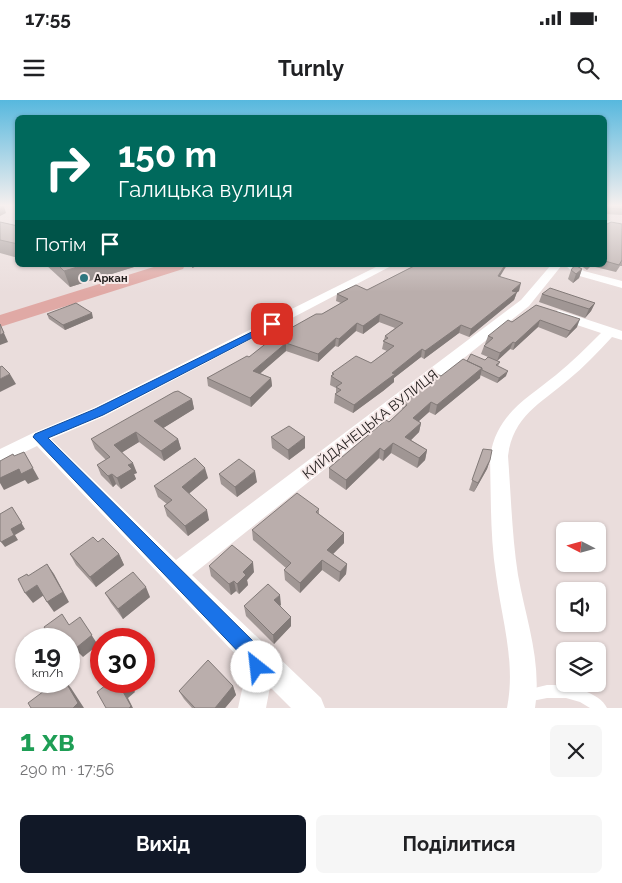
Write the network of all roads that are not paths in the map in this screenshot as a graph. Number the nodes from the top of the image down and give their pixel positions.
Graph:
1 (171, 267) edge
2 (384, 267) edge
3 (556, 267) edge
4 (572, 267) edge
5 (622, 285) edge
6 (535, 306) junction
7 (0, 321) edge
8 (616, 334) edge
9 (39, 437) junction
10 (0, 457) edge
11 (176, 574) junction
12 (256, 656) junction
13 (522, 702) edge
14 (252, 708) edge
15 (311, 708) edge
16 (600, 708) edge

1 - 7 main road
2 - 9 street
3 - 6 street, КИЙДАНЕЦЬКА ВУЛИЦЯ
4 - 5 street
6 - 8 street
6 - 11 street, КИЙДАНЕЦЬКА ВУЛИЦЯ
8 - 13 street
9 - 10 street
9 - 11 street
11 - 12 street
12 - 14 street
12 - 15 street
13 - 16 lane

